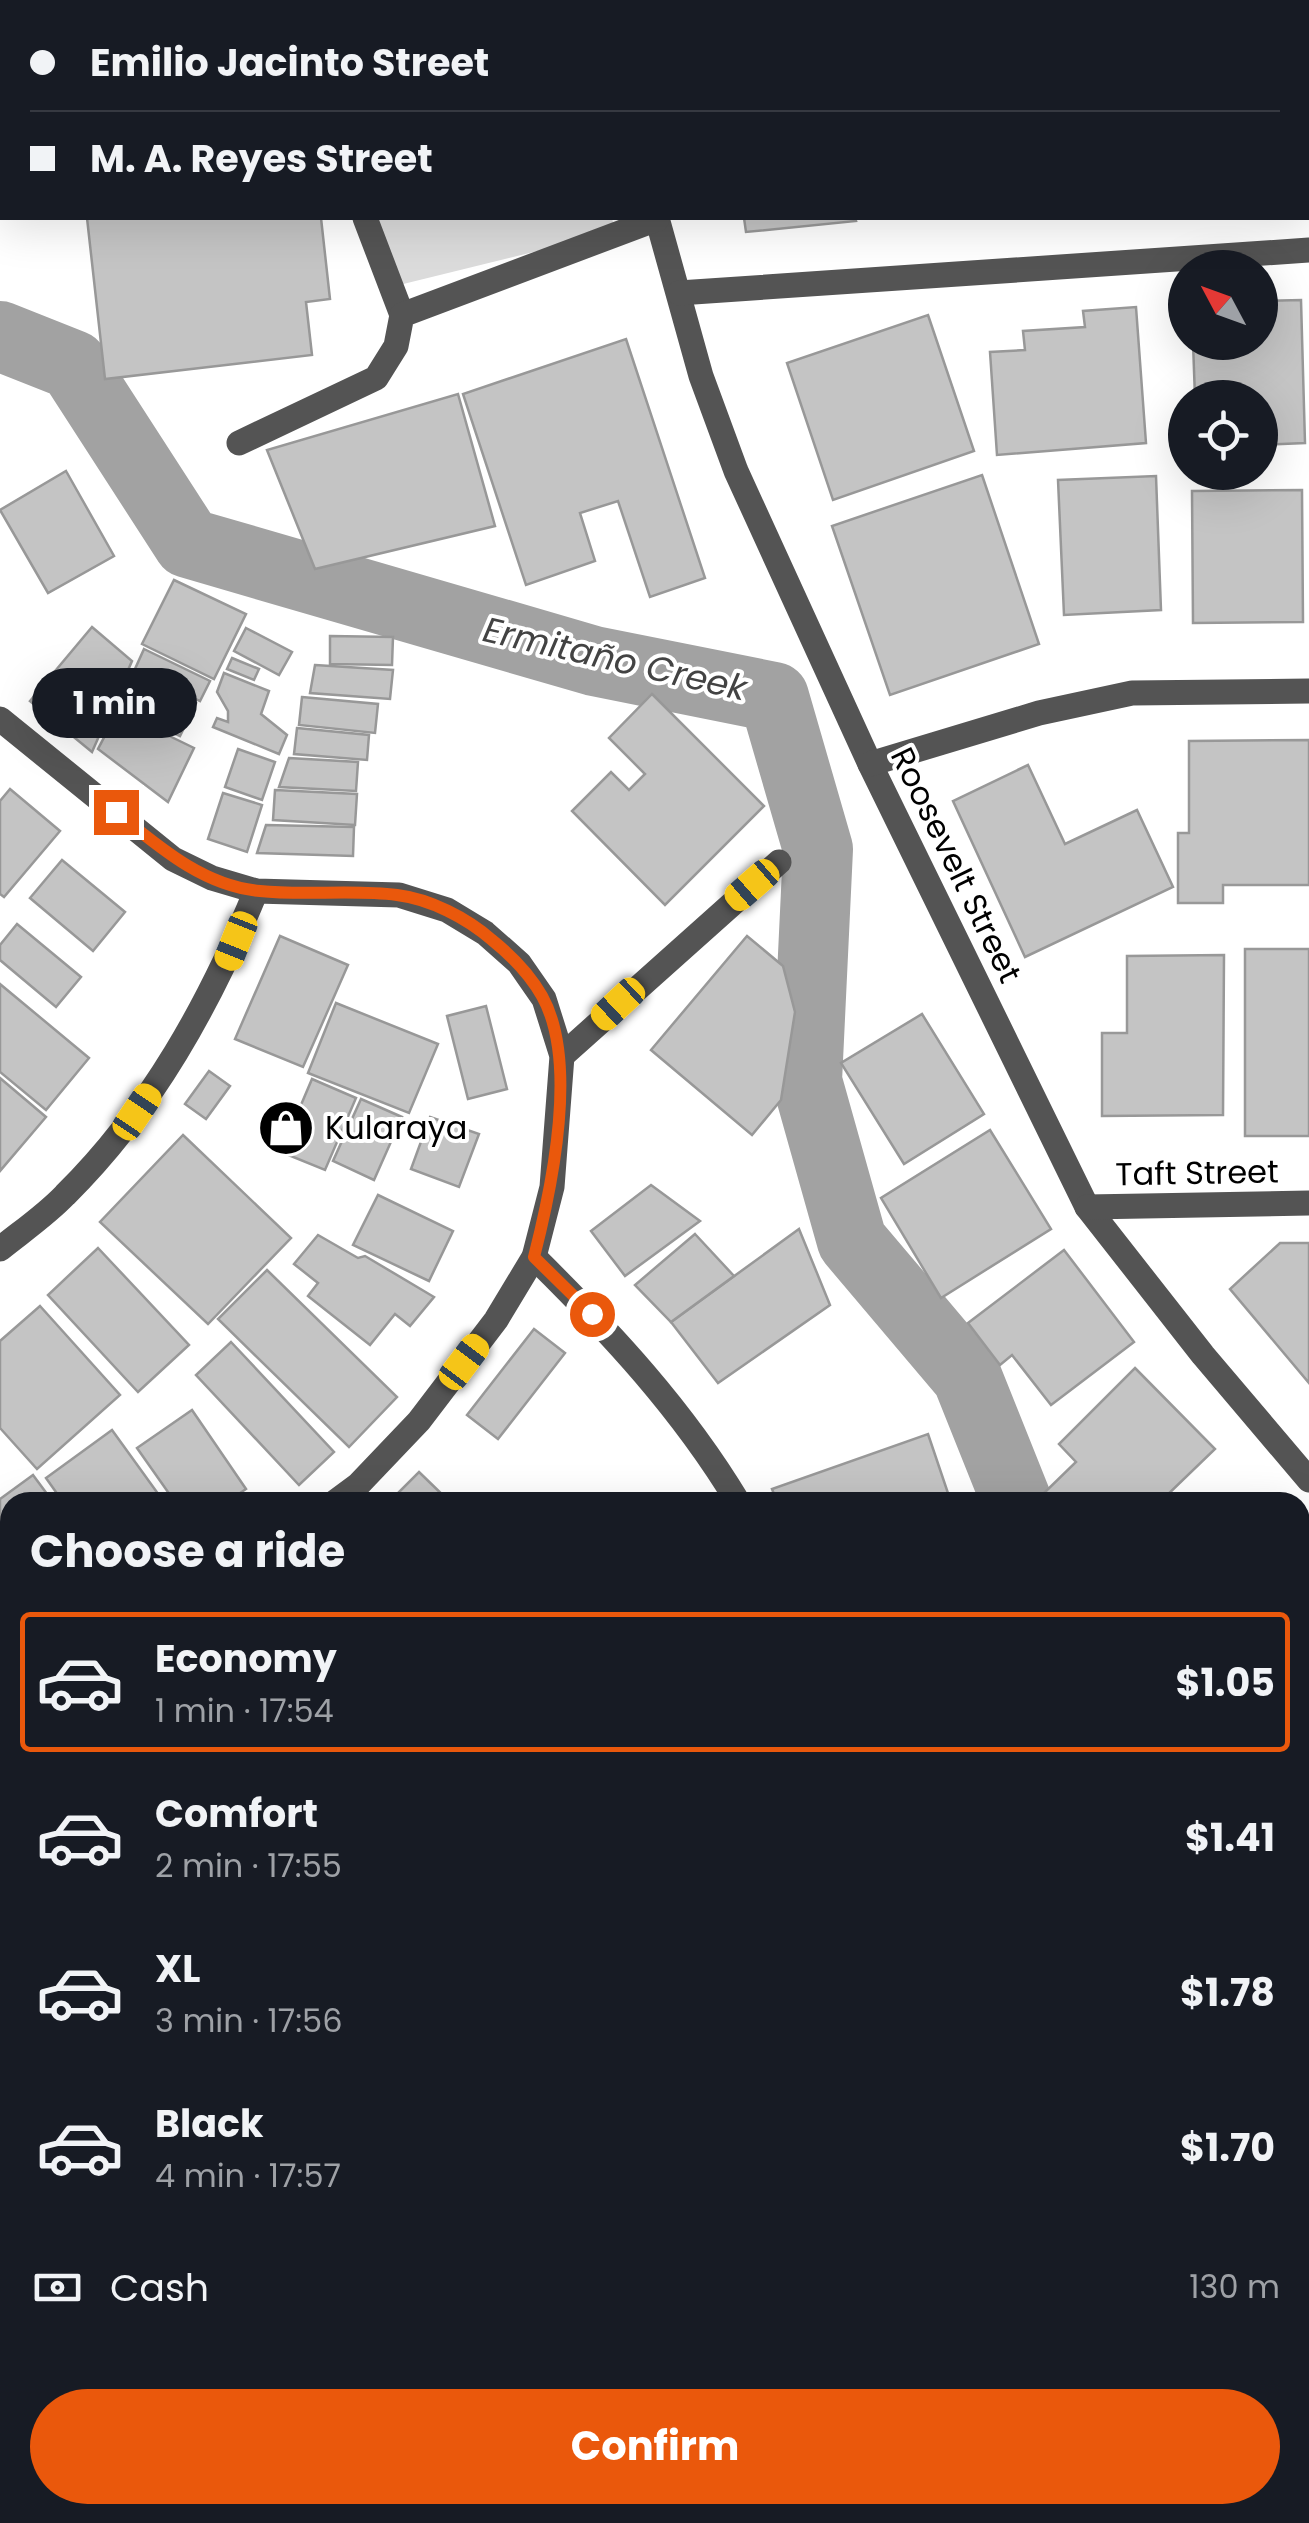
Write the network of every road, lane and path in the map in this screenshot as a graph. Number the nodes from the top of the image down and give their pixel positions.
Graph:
1 (365, 220) edge
2 (652, 220) edge
3 (658, 220) edge
4 (1309, 250) edge
5 (679, 293) junction
6 (402, 315) junction
7 (239, 443) dead end
8 (1309, 691) edge
9 (0, 718) edge
10 (870, 764) junction
11 (779, 862) dead end
12 (256, 891) junction
13 (562, 1056) junction
14 (1309, 1203) edge
15 (1086, 1207) junction
16 (0, 1249) edge
17 (534, 1257) junction
18 (1309, 1480) edge
19 (347, 1492) edge
20 (732, 1492) edge

1 - 6 street
2 - 6 street
3 - 5 street, Roosevelt Street
4 - 5 street
5 - 10 street, Roosevelt Street
6 - 7 street
8 - 10 street
9 - 12 street
10 - 15 street, Roosevelt Street
11 - 13 street
12 - 13 street
12 - 16 street
13 - 17 street
14 - 15 street, Taft Street
15 - 18 street, Roosevelt Street
17 - 19 street
17 - 20 street

